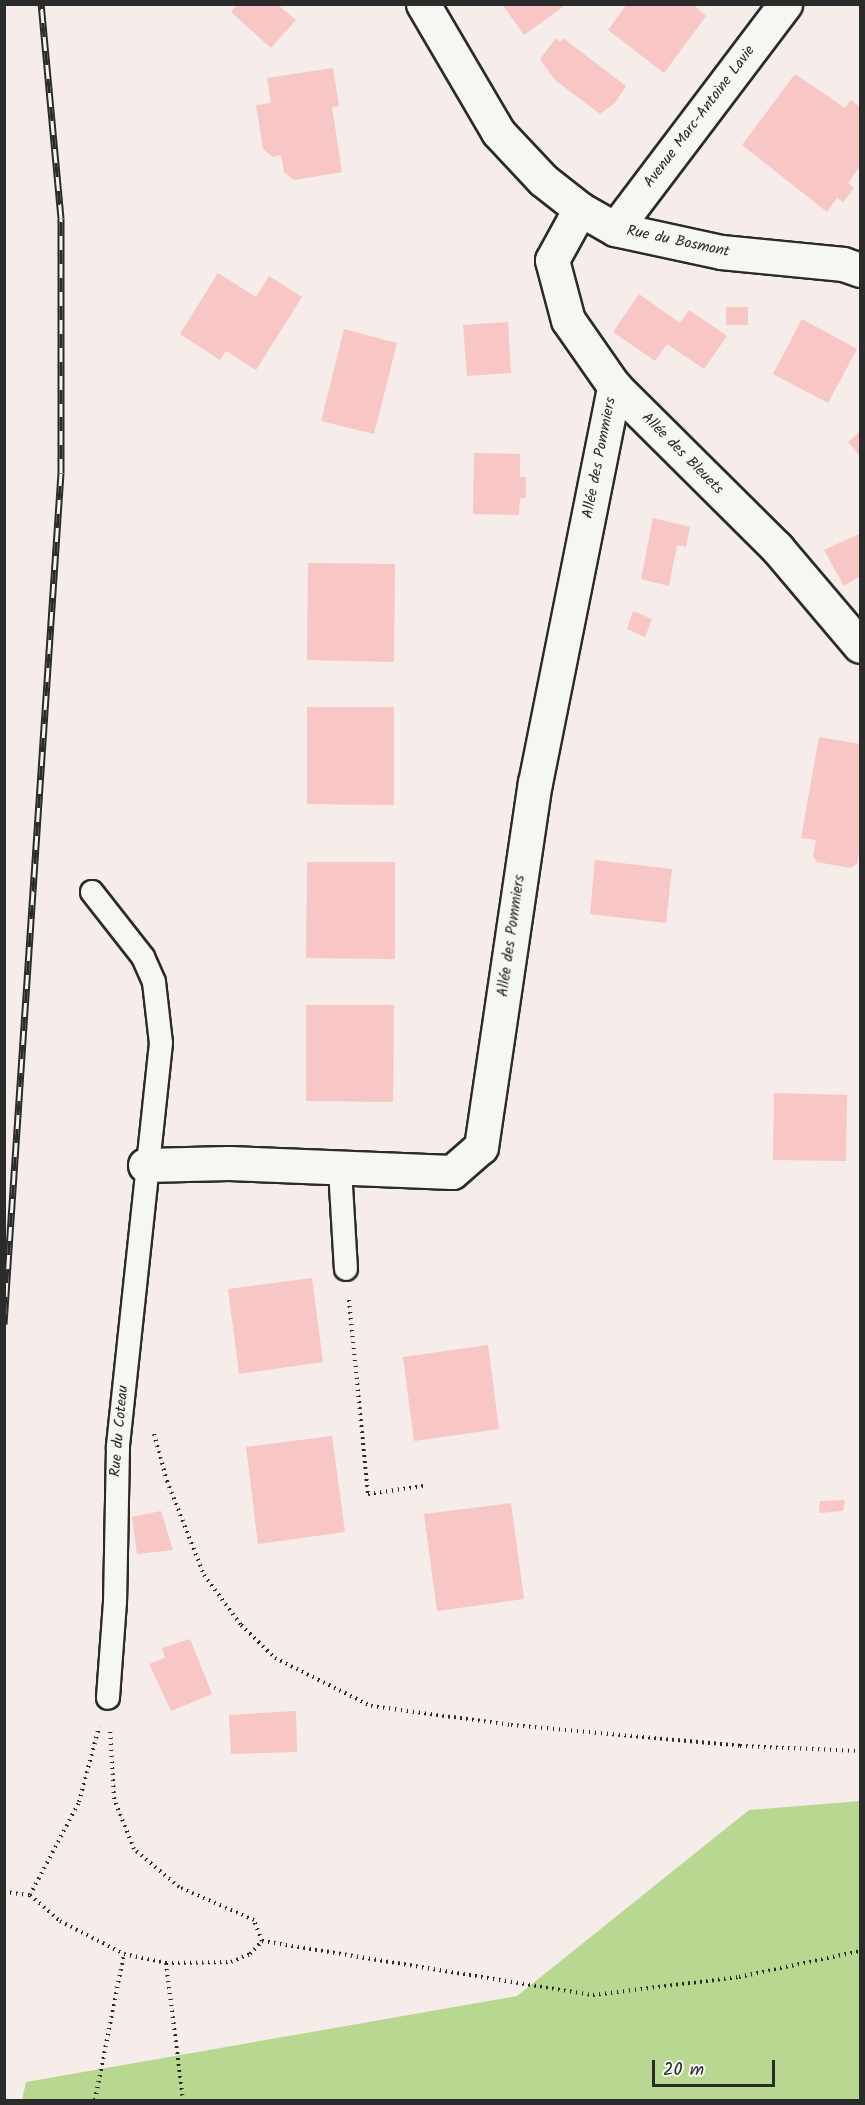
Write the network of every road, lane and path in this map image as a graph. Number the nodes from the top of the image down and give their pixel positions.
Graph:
1 (423, 4) edge
2 (785, 4) edge
3 (580, 209) junction
4 (615, 229) junction
5 (861, 270) edge
6 (614, 386) junction
7 (861, 646) edge
8 (92, 892) dead end
9 (145, 1165) junction
10 (340, 1169) junction
11 (346, 1269) joint
12 (152, 1425) dead end
13 (423, 1486) dead end
14 (108, 1698) junction
15 (861, 1751) edge
16 (4, 1892) edge
17 (30, 1895) junction
18 (262, 1941) junction
19 (861, 1951) edge
20 (124, 1954) junction
21 (166, 1963) junction
22 (95, 2100) edge
23 (183, 2100) edge

1 - 3 street, Rue du Bosmont
2 - 4 street, Avenue Marc-Antoine Lavie
3 - 4 street, Rue du Bosmont
3 - 6 street, Allée des Bleuets
4 - 5 street, Rue du Bosmont
6 - 7 street, Allée des Bleuets
6 - 10 street, Allée des Pommiers
8 - 9 lane, Rue du Coteau
9 - 10 street, Allée des Pommiers
9 - 14 lane, Rue du Coteau
10 - 11 lane
11 - 13 path
12 - 15 path
14 - 17 path
14 - 18 path
16 - 17 path
17 - 20 path
18 - 19 path
18 - 21 path
20 - 21 path
20 - 22 path
21 - 23 path

